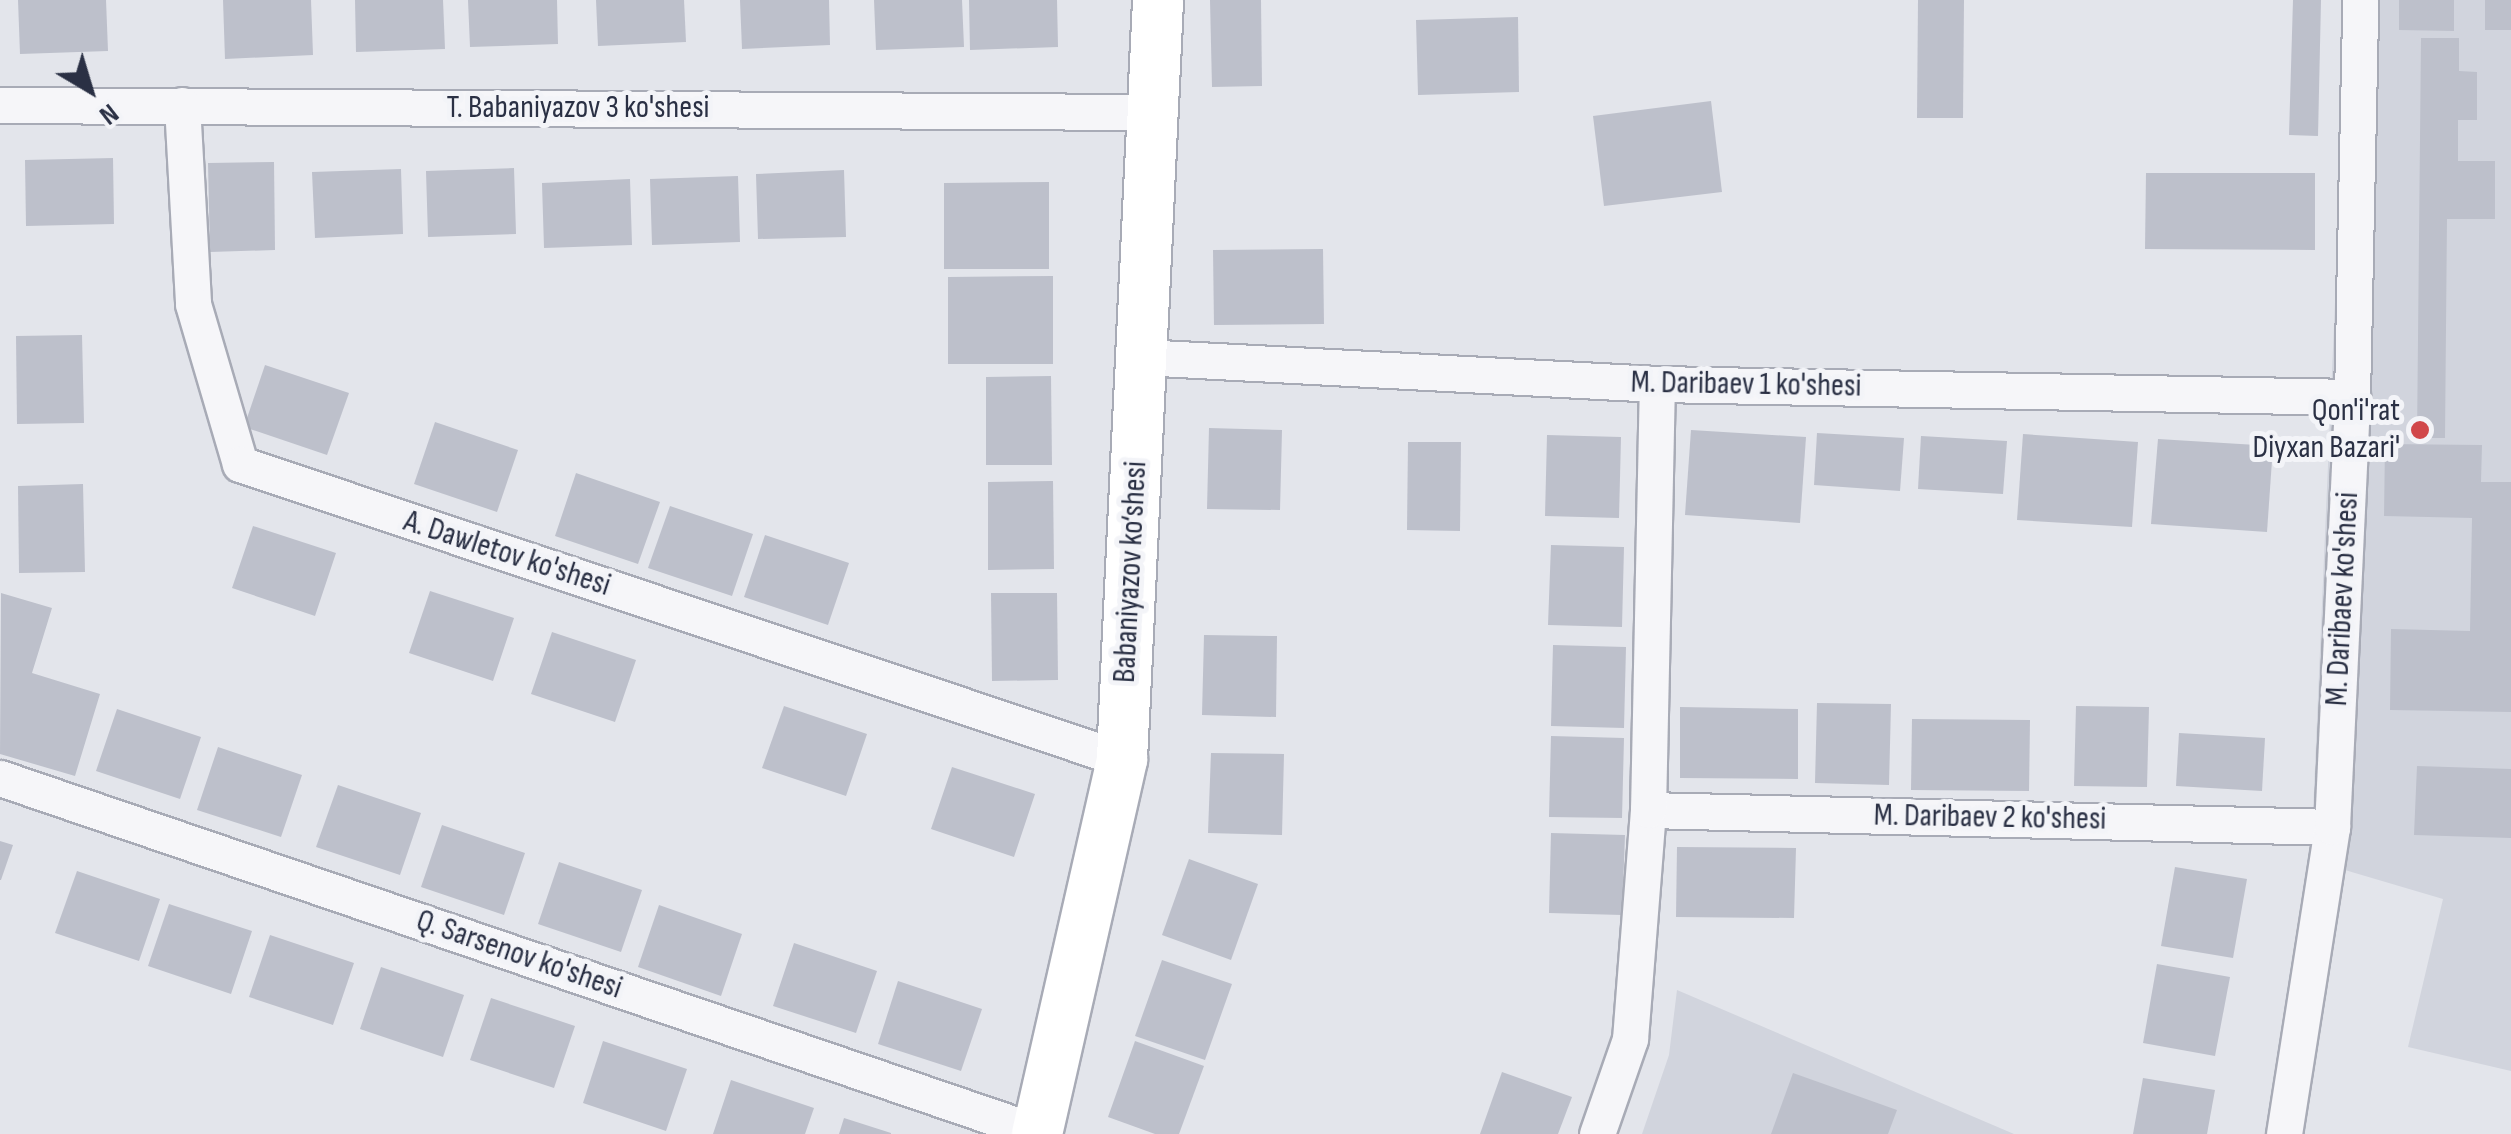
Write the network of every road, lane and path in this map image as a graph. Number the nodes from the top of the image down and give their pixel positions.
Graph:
1 (1158, 0) edge
2 (2360, 0) edge
3 (0, 104) edge
4 (182, 105) junction
5 (1157, 112) junction
6 (1140, 357) junction
7 (1657, 384) junction
8 (2352, 396) junction
9 (1122, 759) junction
10 (0, 778) edge
11 (1648, 810) junction
12 (2332, 828) junction
13 (1037, 1133) edge
14 (1596, 1134) edge
15 (2284, 1134) edge

1 - 5 street, Babaniyazov ko‘shesi
2 - 8 street, M. Daribaev ko'shesi
3 - 4 street, T. Babaniyazov 3 ko'shesi
4 - 5 street, T. Babaniyazov 3 ko'shesi
4 - 9 street, A. Dawletov ko'shesi
5 - 6 street, Babaniyazov ko‘shesi
6 - 7 street, M. Daribaev 1 ko'shesi
6 - 9 street, Babaniyazov ko‘shesi
7 - 8 street, M. Daribaev 1 ko'shesi
7 - 11 street
8 - 12 street, M. Daribaev ko'shesi
9 - 13 street, Babaniyazov ko‘shesi
10 - 13 street, Q. Sarsenov ko'shesi
11 - 12 street, M. Daribaev 2 ko'shesi
11 - 14 street
12 - 15 street, M. Daribaev ko'shesi

